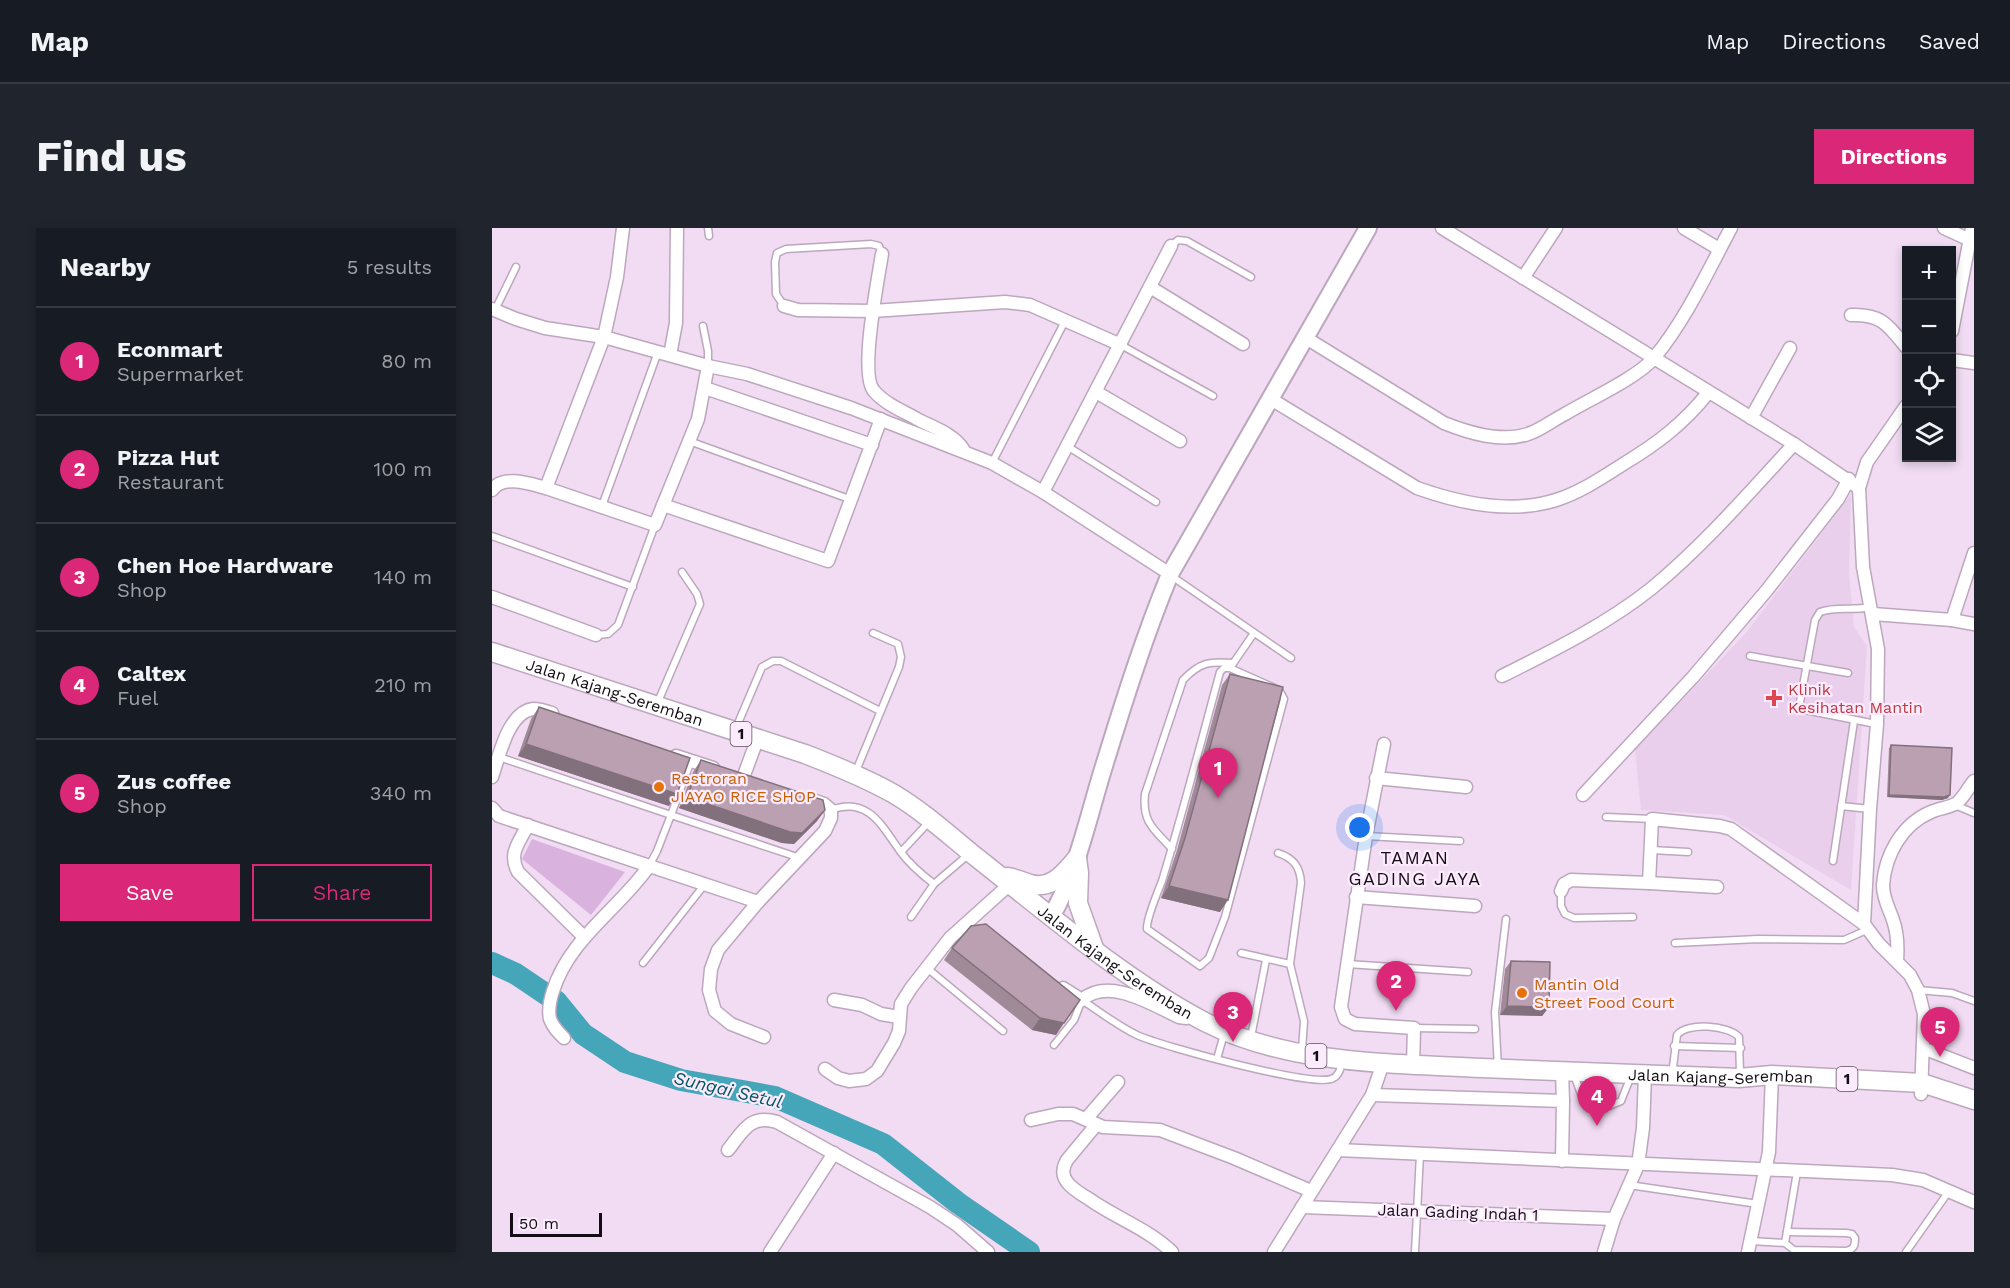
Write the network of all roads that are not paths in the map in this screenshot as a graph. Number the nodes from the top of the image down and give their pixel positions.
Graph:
1 (623, 228) edge
2 (677, 228) edge
3 (708, 228) edge
4 (1368, 228) edge
5 (1442, 228) edge
6 (1556, 228) edge
7 (1684, 228) edge
8 (1731, 228) edge
9 (1944, 228) edge
10 (1971, 234) edge
11 (709, 236) dead end
12 (1171, 246) joint
13 (1719, 249) junction
14 (882, 254) joint
15 (516, 267) dead end
16 (1251, 277) dead end
17 (1523, 278) junction
18 (1150, 287) junction
19 (784, 306) joint
20 (493, 309) edge
21 (873, 311) junction
22 (1956, 311) edge
23 (1851, 315) dead end
24 (1065, 320) junction
25 (703, 326) dead end
26 (604, 337) junction
27 (1306, 338) junction
28 (1902, 342) edge
29 (1243, 344) dead end
30 (1121, 345) junction
31 (1790, 348) dead end
32 (664, 353) junction
33 (1653, 359) junction
34 (1956, 361) edge
35 (1974, 363) edge
36 (708, 366) junction
37 (705, 388) junction
38 (1096, 392) junction
39 (1708, 393) junction
40 (1212, 396) dead end
41 (1271, 399) junction
42 (1905, 408) edge
43 (1751, 418) junction
44 (881, 419) junction
45 (689, 441) junction
46 (1180, 441) dead end
47 (1794, 444) junction
48 (872, 445) junction
49 (1067, 446) junction
50 (965, 453) junction
51 (992, 463) junction
52 (1848, 479) junction
53 (493, 487) edge
54 (546, 488) junction
55 (1859, 488) junction
56 (1043, 492) junction
57 (852, 500) junction
58 (1156, 502) dead end
59 (663, 505) junction
60 (602, 506) junction
61 (655, 525) junction
62 (492, 536) edge
63 (1974, 554) edge
64 (682, 572) dead end
65 (1170, 574) junction
66 (633, 587) junction
67 (492, 597) edge
68 (1872, 610) junction
69 (1966, 620) edge
70 (873, 633) dead end
71 (1254, 633) junction
72 (596, 635) joint
73 (492, 652) edge
74 (1750, 656) dead end
75 (1291, 658) dead end
76 (1806, 665) junction
77 (1232, 666) junction
78 (1848, 673) dead end
79 (1502, 676) dead end
80 (656, 707) junction
81 (880, 711) junction
82 (565, 717) edge
83 (1854, 721) junction
84 (1877, 724) junction
85 (734, 731) junction
86 (757, 740) junction
87 (1384, 744) dead end
88 (659, 750) edge
89 (499, 757) junction
90 (691, 761) junction
91 (855, 773) junction
92 (492, 777) edge
93 (1376, 778) junction
94 (1974, 781) edge
95 (1466, 787) dead end
96 (794, 794) edge
97 (1583, 795) dead end
98 (1954, 805) junction
99 (1841, 806) junction
100 (492, 808) edge
101 (1870, 809) junction
102 (831, 810) junction
103 (1974, 813) edge
104 (670, 815) junction
105 (1606, 817) dead end
106 (931, 819) junction
107 (1652, 819) junction
108 (528, 825) junction
109 (1366, 836) junction
110 (1460, 841) dead end
111 (1172, 849) junction
112 (1651, 850) junction
113 (901, 852) junction
114 (1688, 852) dead end
115 (970, 853) junction
116 (1278, 853) dead end
117 (801, 858) junction
118 (1077, 858) junction
119 (1833, 861) dead end
120 (649, 866) junction
121 (1005, 880) junction
122 (1649, 883) junction
123 (705, 884) junction
124 (934, 884) junction
125 (1717, 887) dead end
126 (1561, 891) joint
127 (1356, 897) junction
128 (758, 902) junction
129 (1475, 906) dead end
130 (911, 916) dead end
131 (1052, 917) junction
132 (1633, 917) dead end
133 (1506, 919) dead end
134 (1866, 927) junction
135 (585, 937) junction
136 (1675, 943) dead end
137 (1094, 948) junction
138 (1241, 953) dead end
139 (1266, 960) junction
140 (1897, 962) junction
141 (643, 963) dead end
142 (1290, 964) junction
143 (1346, 964) junction
144 (927, 968) junction
145 (1468, 972) dead end
146 (1058, 984) edge
147 (1918, 990) junction
148 (834, 1000) dead end
149 (1082, 1000) junction
150 (1974, 1001) edge
151 (899, 1017) junction
152 (1205, 1022) junction
153 (1414, 1028) junction
154 (1475, 1029) dead end
155 (1003, 1031) dead end
156 (1225, 1031) junction
157 (764, 1037) dead end
158 (564, 1038) dead end
159 (1250, 1040) junction
160 (1054, 1045) dead end
161 (1674, 1046) junction
162 (1741, 1048) junction
163 (1923, 1048) junction
164 (1302, 1054) junction
165 (1217, 1059) junction
166 (1342, 1059) junction
167 (1383, 1063) junction
168 (1413, 1065) junction
169 (1498, 1068) junction
170 (1974, 1068) edge
171 (825, 1069) dead end
172 (1567, 1071) junction
173 (1638, 1074) junction
174 (1672, 1076) junction
175 (1739, 1078) junction
176 (1118, 1082) dead end
177 (1772, 1082) junction
178 (1922, 1089) junction
179 (1372, 1095) junction
180 (1974, 1100) edge
181 (1563, 1101) junction
182 (1974, 1112) edge
183 (1031, 1120) dead end
184 (1091, 1122) junction
185 (728, 1150) dead end
186 (1338, 1150) junction
187 (834, 1153) junction
188 (1420, 1154) junction
189 (1562, 1161) junction
190 (1638, 1165) junction
191 (1766, 1171) junction
192 (1797, 1172) junction
193 (1629, 1185) junction
194 (1311, 1191) junction
195 (1949, 1191) junction
196 (1974, 1202) edge
197 (1759, 1204) junction
198 (1302, 1207) junction
199 (1416, 1210) junction
200 (1614, 1219) junction
201 (1787, 1232) junction
202 (1785, 1243) junction
203 (1749, 1246) edge
204 (770, 1252) edge
205 (988, 1252) edge
206 (1172, 1252) edge
207 (1274, 1252) edge
208 (1415, 1252) edge
209 (1604, 1252) edge
210 (1906, 1252) edge

1 - 26 street
2 - 32 street
3 - 11 lane
4 - 27 main road
5 - 17 street
6 - 17 street
7 - 13 street
8 - 13 street
9 - 10 street
10 - 22 street
12 - 16 lane
12 - 18 street
13 - 33 street
14 - 19 lane
14 - 21 street
15 - 20 lane
17 - 33 street
18 - 29 street
18 - 30 street
19 - 21 street
20 - 26 street
21 - 24 street
21 - 50 street
23 - 28 street
24 - 30 street
24 - 51 lane
25 - 36 lane
26 - 32 street
26 - 54 street
27 - 33 street
27 - 41 main road
30 - 38 street
30 - 40 lane
31 - 43 street
32 - 36 street
32 - 60 lane
33 - 39 street
34 - 35 street
36 - 37 street
36 - 44 street
37 - 45 street
37 - 48 street
38 - 46 street
38 - 49 street
39 - 41 street
39 - 43 street
41 - 65 main road
42 - 55 street
43 - 47 street
44 - 48 street
44 - 50 street
45 - 57 lane
45 - 59 street
47 - 52 street
47 - 79 street
48 - 57 street
49 - 56 street
49 - 58 lane
50 - 51 street
51 - 56 street
52 - 55 street
52 - 97 street
53 - 54 street
54 - 60 street
55 - 68 street
56 - 65 street
57 - 59 street
59 - 61 street
60 - 61 street
61 - 66 lane
62 - 66 lane
63 - 69 street
64 - 80 lane
65 - 71 lane
65 - 118 main road
66 - 72 lane
67 - 72 street
68 - 69 street
68 - 76 lane
68 - 84 street
70 - 81 lane
71 - 75 lane
71 - 77 lane
73 - 80 main road, Jalan Kajang-Seremban / 1
74 - 76 lane
76 - 78 lane
76 - 83 lane
77 - 111 lane
77 - 111 lane
77 - 111 lane
80 - 85 main road, Jalan Kajang-Seremban / 1
81 - 85 lane
81 - 91 lane
82 - 89 street
83 - 84 lane
83 - 99 lane
84 - 101 street
85 - 86 main road, Jalan Kajang-Seremban / 1
86 - 90 street
86 - 91 main road, Jalan Kajang-Seremban / 1
87 - 93 street
88 - 90 street
89 - 92 street
89 - 104 lane
90 - 104 lane
91 - 106 main road, Jalan Kajang-Seremban / 1
93 - 95 street
93 - 109 street
94 - 98 street
96 - 102 street
98 - 103 lane
98 - 140 street
99 - 101 lane
99 - 119 lane
100 - 108 street
101 - 134 street
102 - 113 lane
102 - 117 street
104 - 117 lane
104 - 120 lane
105 - 107 lane
106 - 113 lane
106 - 115 main road, Jalan Kajang-Seremban / 1
107 - 112 street
107 - 134 street
108 - 120 street
108 - 135 street
109 - 110 lane
109 - 127 street
112 - 114 lane
112 - 122 street
113 - 124 lane
115 - 121 main road, Jalan Kajang-Seremban / 1
115 - 124 lane
116 - 142 lane
117 - 128 street
118 - 121 main road
118 - 131 main road
118 - 137 main road
120 - 123 street
120 - 135 street
121 - 131 main road, Jalan Kajang-Seremban / 1
121 - 144 street
122 - 125 street
122 - 126 street
123 - 128 street
123 - 141 lane
124 - 130 lane
126 - 132 lane
127 - 129 street
127 - 143 street
128 - 157 street
131 - 137 main road, Jalan Kajang-Seremban / 1
133 - 169 lane
134 - 136 lane
134 - 140 street
135 - 158 street
137 - 152 main road, Jalan Kajang-Seremban / 1
138 - 139 lane
139 - 142 lane
139 - 159 lane
140 - 147 street
142 - 164 lane
143 - 145 lane
143 - 153 street
144 - 151 street
144 - 155 lane
146 - 149 street
147 - 150 lane
147 - 163 street
148 - 151 street
149 - 152 street
149 - 160 lane
149 - 165 lane
151 - 171 street
152 - 156 main road, Jalan Kajang-Seremban / 1
153 - 154 lane
153 - 168 street
156 - 159 main road, Jalan Kajang-Seremban / 1
156 - 165 lane
159 - 164 main road, Jalan Kajang-Seremban / 1
161 - 162 lane
161 - 162 lane
161 - 174 lane
162 - 175 lane
163 - 170 street
163 - 178 street
164 - 166 main road, Jalan Kajang-Seremban / 1
165 - 166 lane
166 - 167 main road, Jalan Kajang-Seremban / 1
167 - 168 main road, Jalan Kajang-Seremban / 1
167 - 179 street
168 - 169 main road, Jalan Kajang-Seremban / 1
169 - 172 main road, Jalan Kajang-Seremban / 1
172 - 173 main road, Jalan Kajang-Seremban / 1
172 - 173 lane
172 - 181 street
173 - 174 main road, Jalan Kajang-Seremban / 1
173 - 190 street
174 - 175 main road, Jalan Kajang-Seremban / 1
175 - 177 main road, Jalan Kajang-Seremban / 1
176 - 184 street
177 - 178 main road, Jalan Kajang-Seremban / 1
177 - 191 street
178 - 180 main road, Jalan Kajang-Seremban / 1
178 - 182 main road
179 - 181 street
179 - 186 street
181 - 189 street
183 - 184 street
184 - 194 street
184 - 206 street
185 - 187 street
186 - 188 street
186 - 194 street
187 - 204 street
187 - 205 street
188 - 189 street
188 - 199 lane
189 - 190 street
190 - 191 street
190 - 193 street
191 - 192 street
191 - 197 street
192 - 195 street
192 - 201 lane
193 - 197 lane
193 - 200 street
194 - 198 street
195 - 196 street
195 - 210 lane
197 - 203 street
198 - 199 street, Jalan Gading Indah 1
198 - 207 street
199 - 200 street, Jalan Gading Indah 1
199 - 208 lane
200 - 209 street
201 - 202 lane
201 - 202 lane
202 - 203 lane

